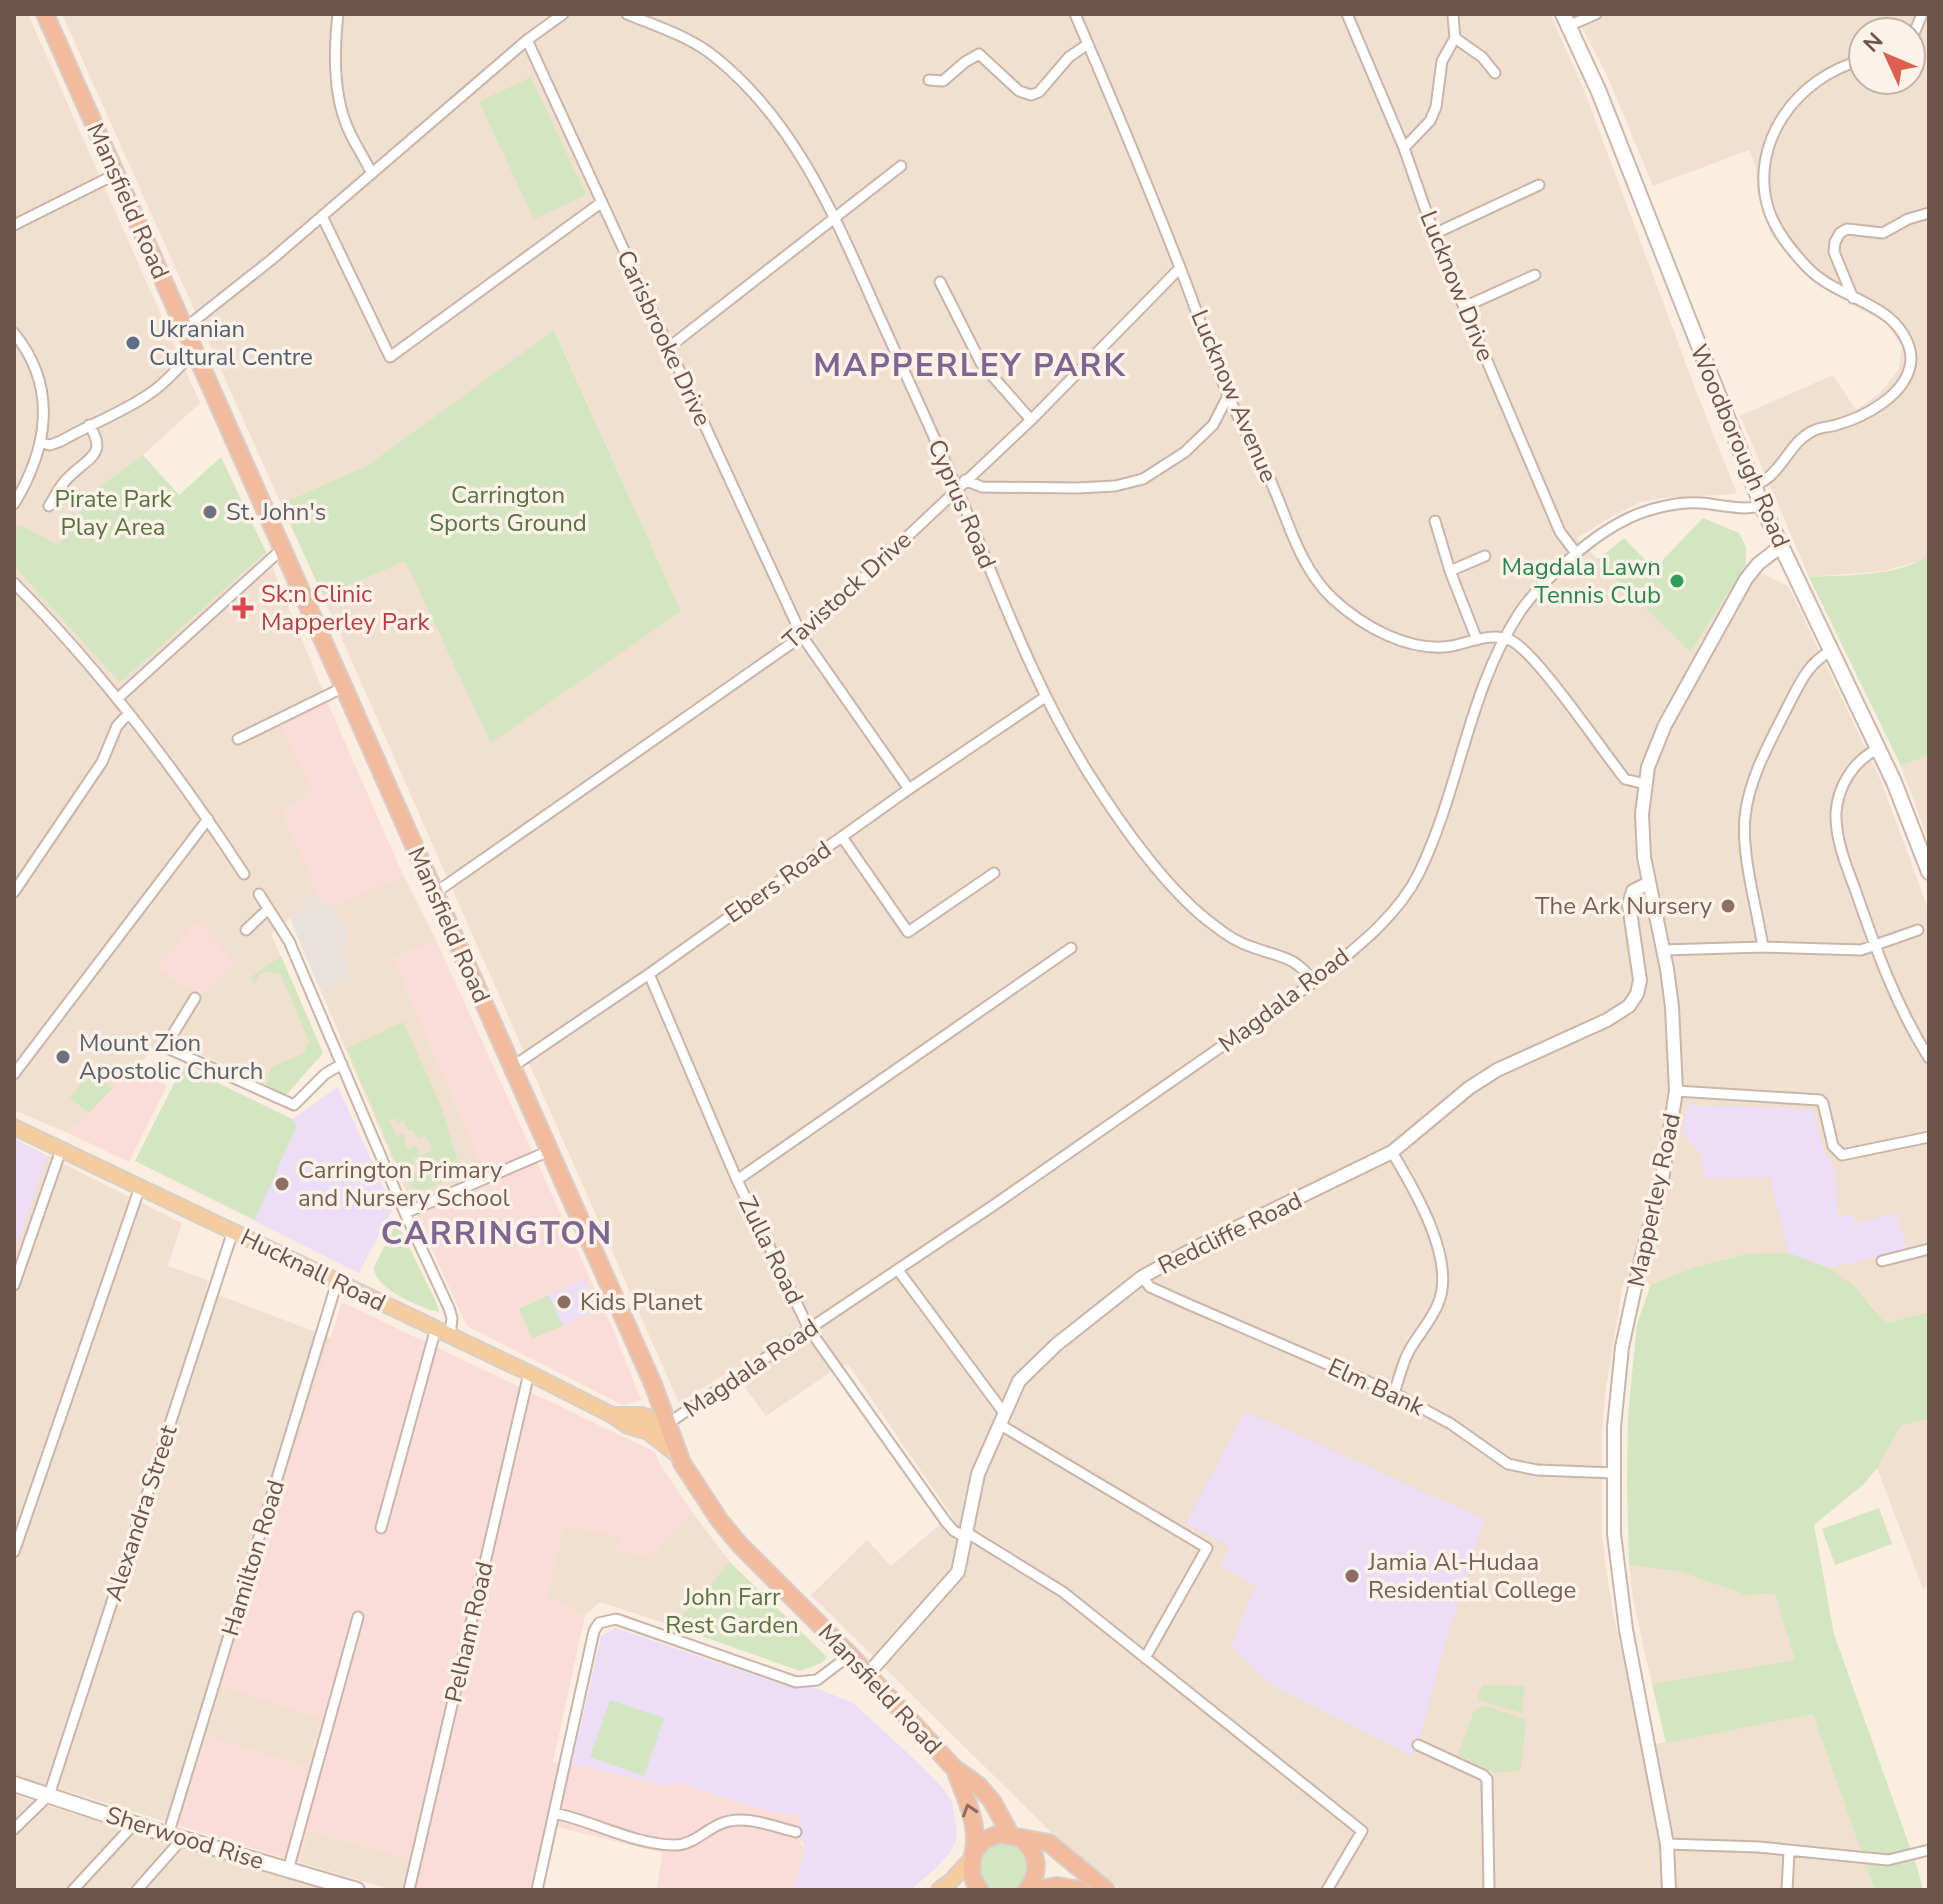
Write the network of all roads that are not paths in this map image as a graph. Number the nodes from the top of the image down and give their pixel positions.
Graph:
1 (45, 14) edge
2 (338, 14) edge
3 (563, 14) edge
4 (627, 14) edge
5 (1075, 14) edge
6 (1347, 14) edge
7 (1596, 14) edge
8 (1450, 15) edge
9 (1566, 20) edge
10 (1455, 38) junction
11 (527, 40) junction
12 (1088, 44) junction
13 (1847, 66) edge
14 (1495, 73) dead end
15 (929, 80) dead end
16 (1404, 148) junction
17 (901, 166) dead end
18 (371, 172) junction
19 (116, 174) junction
20 (1539, 185) dead end
21 (602, 202) junction
22 (1929, 213) edge
23 (322, 216) junction
24 (835, 218) junction
25 (14, 225) edge
26 (1434, 234) junction
27 (1180, 268) junction
28 (1535, 275) dead end
29 (940, 282) dead end
30 (1853, 298) junction
31 (1464, 307) junction
32 (185, 328) junction
33 (14, 333) edge
34 (668, 348) junction
35 (195, 352) junction
36 (1228, 396) junction
37 (1031, 420) junction
38 (89, 425) junction
39 (42, 443) junction
40 (965, 480) junction
41 (1755, 485) junction
42 (956, 488) junction
43 (14, 504) edge
44 (49, 506) dead end
45 (1762, 506) junction
46 (1435, 521) dead end
47 (1781, 546) junction
48 (282, 549) junction
49 (1576, 553) junction
50 (1485, 556) dead end
51 (1450, 571) junction
52 (14, 583) edge
53 (802, 636) junction
54 (1505, 638) junction
55 (1477, 640) junction
56 (1832, 650) junction
57 (344, 687) junction
58 (1045, 697) junction
59 (117, 699) junction
60 (129, 713) junction
61 (238, 739) dead end
62 (1878, 749) junction
63 (1645, 784) junction
64 (909, 789) junction
65 (208, 819) junction
66 (842, 837) junction
67 (1929, 872) edge
68 (994, 873) dead end
69 (244, 874) dead end
70 (1649, 883) junction
71 (14, 892) edge
72 (435, 893) junction
73 (259, 894) dead end
74 (268, 909) junction
75 (246, 930) dead end
76 (1918, 930) dead end
77 (1875, 945) junction
78 (1763, 947) junction
79 (1071, 948) dead end
80 (1663, 950) junction
81 (649, 974) junction
82 (1314, 982) junction
83 (195, 998) dead end
84 (1929, 1058) edge
85 (342, 1064) junction
86 (512, 1067) junction
87 (14, 1074) edge
88 (1676, 1091) junction
89 (14, 1127) edge
90 (1929, 1137) edge
91 (61, 1150) junction
92 (549, 1151) junction
93 (1392, 1152) junction
94 (737, 1180) junction
95 (140, 1187) junction
96 (405, 1213) junction
97 (233, 1231) junction
98 (1929, 1249) edge
99 (1882, 1261) dead end
100 (898, 1270) junction
101 (1142, 1277) junction
102 (337, 1282) junction
103 (14, 1285) edge
104 (809, 1329) junction
105 (443, 1332) junction
106 (529, 1373) junction
107 (1394, 1393) junction
108 (612, 1415) junction
109 (1002, 1418) junction
110 (667, 1424) junction
111 (648, 1432) junction
112 (680, 1457) junction
113 (1614, 1473) junction
114 (381, 1528) dead end
115 (965, 1535) junction
116 (14, 1552) edge
117 (358, 1617) dead end
118 (850, 1655) junction
119 (1145, 1658) junction
120 (867, 1675) junction
121 (1418, 1745) dead end
122 (955, 1769) junction
123 (14, 1784) edge
124 (49, 1795) junction
125 (554, 1813) junction
126 (134, 1824) junction
127 (14, 1829) edge
128 (796, 1832) dead end
129 (175, 1837) junction
130 (1016, 1837) junction
131 (1667, 1844) junction
132 (1929, 1850) edge
133 (1789, 1852) junction
134 (972, 1855) junction
135 (288, 1870) junction
136 (313, 1885) edge
137 (73, 1890) edge
138 (137, 1890) edge
139 (357, 1890) edge
140 (409, 1890) edge
141 (537, 1890) edge
142 (939, 1890) edge
143 (980, 1890) edge
144 (1027, 1890) edge
145 (1036, 1890) edge
146 (1080, 1890) edge
147 (1106, 1890) edge
148 (1327, 1890) edge
149 (1489, 1890) edge
150 (1669, 1890) edge
151 (1787, 1890) edge

1 - 19 highway, Mansfield Road
2 - 18 street
3 - 11 street
4 - 24 street, Cyprus Road
5 - 12 street, Lucknow Avenue
6 - 16 street, Lucknow Drive
7 - 9 street
8 - 10 street
9 - 41 main road, Woodborough Road
10 - 14 street
10 - 16 street
11 - 18 street
11 - 21 street, Carisbrooke Drive
12 - 15 street
12 - 27 street, Lucknow Avenue
13 - 30 street
16 - 26 street, Lucknow Drive
17 - 24 street
18 - 23 street
19 - 25 street
19 - 32 highway, Mansfield Road
20 - 26 street
21 - 23 street
21 - 34 street, Carisbrooke Drive
22 - 30 street
23 - 32 street
24 - 34 street
24 - 42 street, Cyprus Road
26 - 31 street, Lucknow Drive
27 - 36 street, Lucknow Avenue
27 - 37 street, Tavistock Drive
28 - 31 street
29 - 37 street
30 - 41 street
31 - 49 street, Lucknow Drive
32 - 35 highway, Mansfield Road
33 - 39 street
34 - 53 street, Carisbrooke Drive
35 - 38 street
35 - 48 highway, Mansfield Road
36 - 40 street
36 - 55 street, Lucknow Avenue
37 - 40 street, Tavistock Drive
38 - 39 street
38 - 44 street
39 - 43 street
40 - 42 street, Tavistock Drive
41 - 45 main road, Woodborough Road
42 - 53 street, Tavistock Drive
42 - 58 street, Cyprus Road
45 - 47 main road, Woodborough Road
45 - 49 street, Magdala Road
46 - 51 street
47 - 56 main road, Woodborough Road
47 - 63 street, Mapperley Road
48 - 57 highway, Mansfield Road
48 - 59 street
49 - 54 street, Magdala Road
50 - 51 street
51 - 55 street
52 - 59 street
53 - 64 street, Carisbrooke Drive
53 - 72 street, Tavistock Drive
54 - 55 street, Lucknow Avenue
54 - 63 street
54 - 82 street, Magdala Road
56 - 62 main road, Woodborough Road
56 - 78 street
57 - 61 street
57 - 72 highway, Mansfield Road
58 - 64 street, Ebers Road
58 - 82 street, Cyprus Road
59 - 60 street
60 - 65 street
60 - 71 street
62 - 67 main road, Woodborough Road
62 - 77 street
63 - 70 street, Mapperley Road
64 - 66 street, Ebers Road
65 - 69 street
65 - 87 street
66 - 68 street
66 - 81 street, Ebers Road
70 - 80 street, Mapperley Road
70 - 93 street, Redcliffe Road
72 - 86 highway, Mansfield Road
73 - 74 street
74 - 75 street
74 - 85 street
76 - 77 street
77 - 78 street
77 - 84 street
78 - 80 street
79 - 94 street
80 - 88 street, Mapperley Road
81 - 86 street, Ebers Road
81 - 94 street, Zulla Road
82 - 100 street, Magdala Road
83 - 85 street
85 - 96 street
86 - 92 highway, Mansfield Road
88 - 90 street
88 - 113 street, Mapperley Road
89 - 91 main road, Hucknall Road
91 - 95 main road, Hucknall Road
91 - 103 street
92 - 96 street
92 - 110 highway, Mansfield Road
93 - 101 street, Redcliffe Road
93 - 107 street
94 - 104 street, Zulla Road
95 - 97 main road, Hucknall Road
95 - 116 street
96 - 105 street
97 - 102 main road, Hucknall Road
97 - 124 street, Alexandra Street
98 - 99 street
100 - 104 street, Magdala Road
100 - 109 street
101 - 107 street, Elm Bank
101 - 109 street, Redcliffe Road
102 - 105 main road, Hucknall Road
102 - 129 street, Hamilton Road
104 - 110 street, Magdala Road
104 - 115 street, Zulla Road
105 - 106 main road, Hucknall Road
105 - 114 street
106 - 108 main road, Hucknall Road
106 - 140 street, Pelham Road
107 - 113 street, Elm Bank
108 - 110 main road, Hucknall Road
108 - 111 main road, Hucknall Road
109 - 115 street, Redcliffe Road
109 - 119 street
110 - 111 main road
110 - 112 highway, Mansfield Road
111 - 112 main road, Hucknall Road
112 - 118 highway, Mansfield Road
113 - 131 street, Mapperley Road
115 - 119 street, Zulla Road
115 - 120 street, Redcliffe Road
117 - 135 street
118 - 120 highway, Mansfield Road
118 - 125 street
119 - 148 street, Zulla Road
120 - 122 highway, Mansfield Road
121 - 149 street
122 - 130 highway, Mansfield Road
134 -> 122 highway, Mansfield Road
123 - 124 main road, Sherwood Rise
124 - 126 main road, Sherwood Rise
124 - 127 street
125 - 128 street
125 - 141 street
126 - 129 main road, Sherwood Rise
126 - 137 street
129 - 135 main road, Sherwood Rise
129 - 138 street
130 - 134 highway
130 - 144 highway, Mansfield Road
130 - 147 highway
131 - 133 street
131 - 150 street, Mapperley Road
132 - 133 street
133 - 151 street
134 - 142 main road
134 - 143 highway, Mansfield Road
135 - 136 main road, Sherwood Rise
136 - 139 main road, Sherwood Rise
145 - 146 highway

